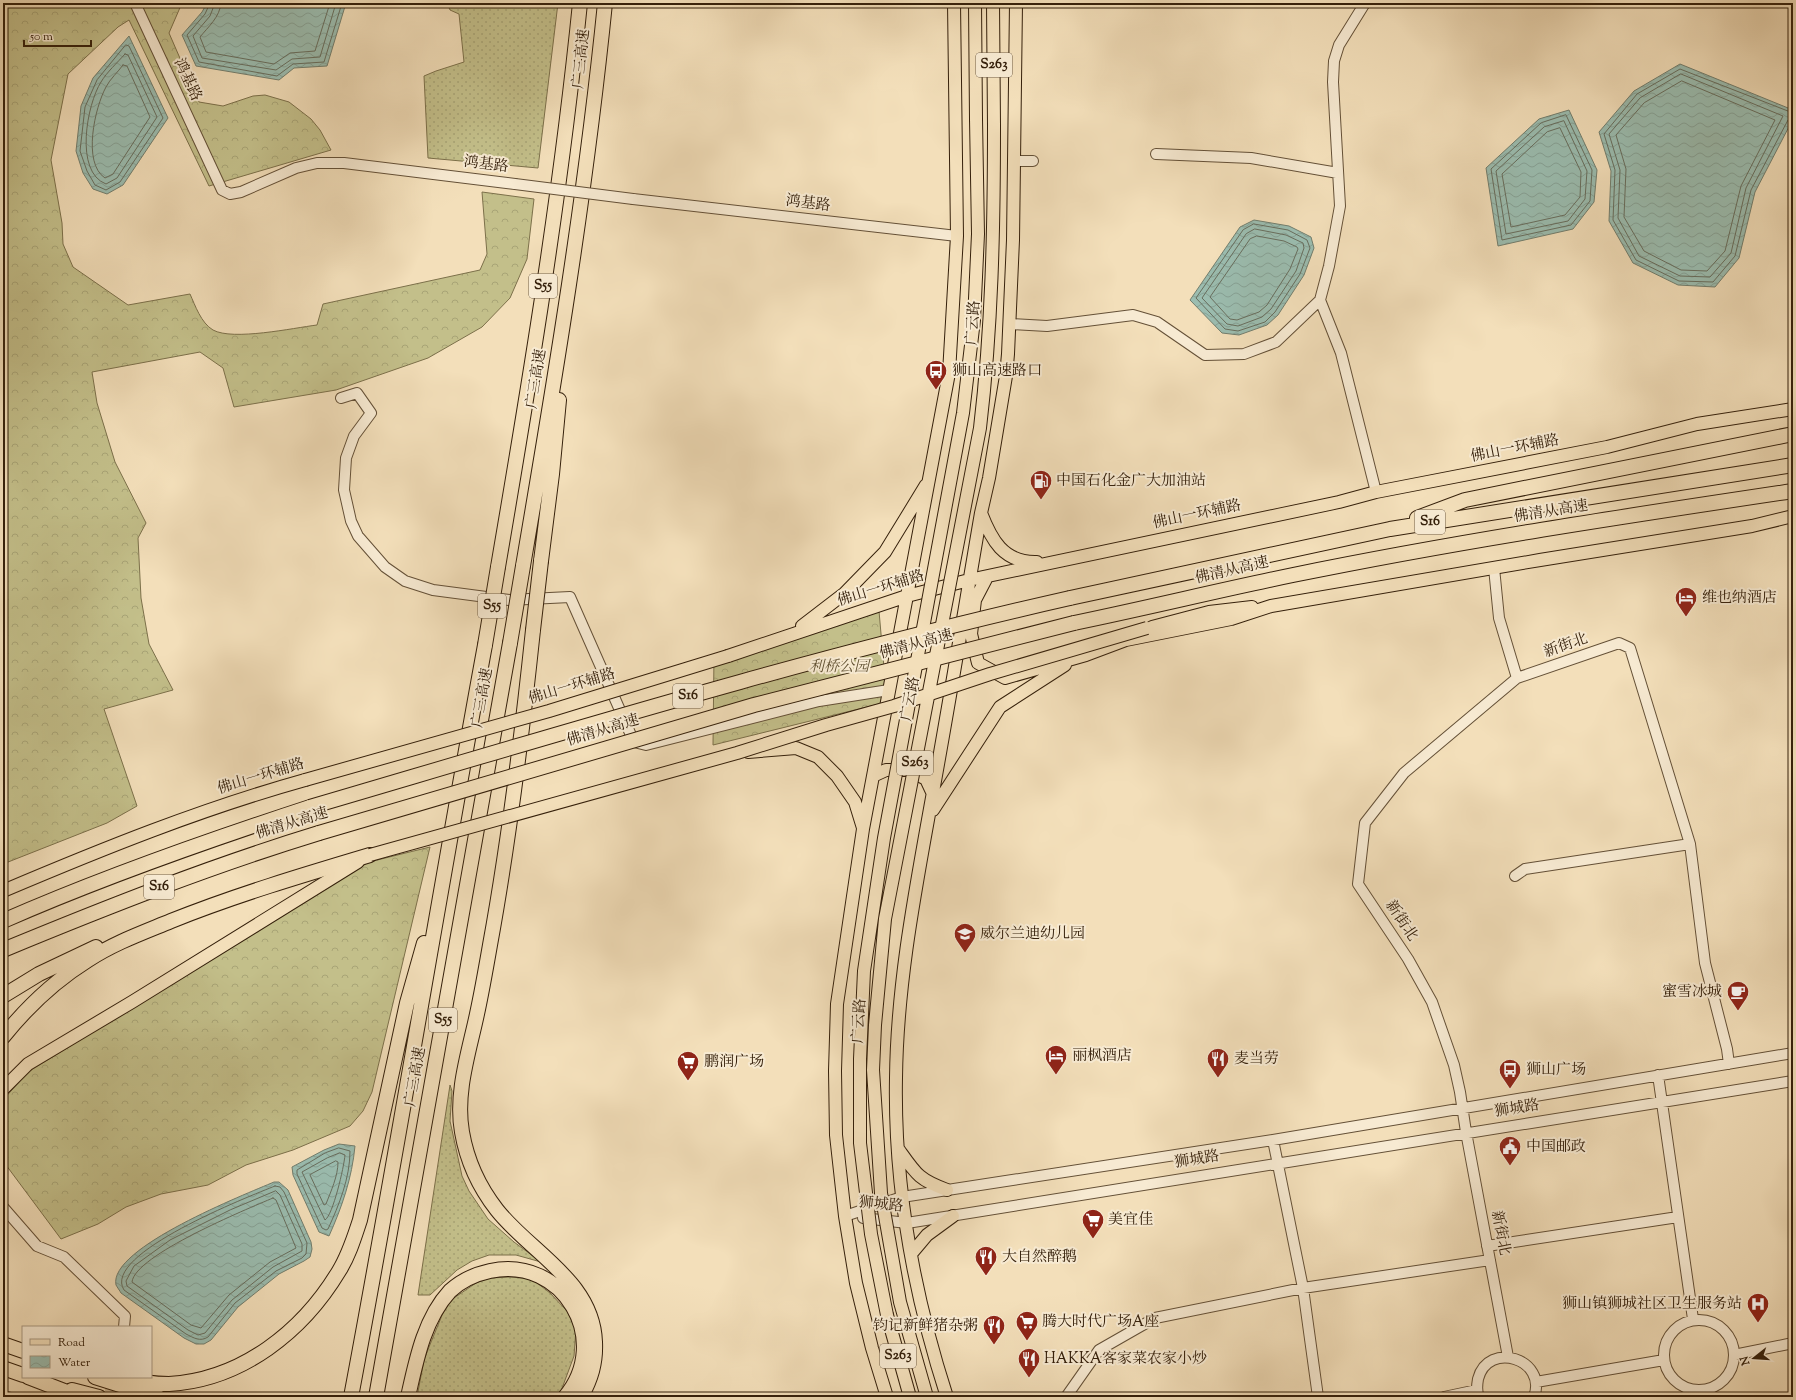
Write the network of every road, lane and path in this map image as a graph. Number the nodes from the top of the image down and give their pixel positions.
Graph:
1 (135, 3) edge
2 (580, 3) edge
3 (605, 3) edge
4 (954, 3) edge
5 (975, 3) edge
6 (993, 3) edge
7 (1016, 3) edge
8 (1365, 3) edge
9 (1156, 154) dead end
10 (1014, 161) junction
11 (1033, 161) dead end
12 (1338, 173) junction
13 (957, 236) junction
14 (572, 259) junction
15 (1320, 300) junction
16 (1010, 324) junction
17 (341, 398) dead end
18 (1793, 409) edge
19 (1793, 434) edge
20 (1793, 465) edge
21 (931, 477) junction
22 (1793, 491) edge
23 (1376, 492) junction
24 (981, 512) junction
25 (1793, 516) edge
26 (1390, 529) junction
27 (1056, 561) junction
28 (1494, 568) junction
29 (987, 577) junction
30 (970, 580) junction
31 (907, 596) junction
32 (1271, 606) junction
33 (791, 634) junction
34 (1086, 655) junction
35 (1518, 678) junction
36 (889, 690) junction
37 (737, 753) junction
38 (873, 776) junction
39 (933, 794) junction
40 (928, 817) junction
41 (863, 829) junction
42 (1690, 844) junction
43 (370, 855) junction
44 (444, 871) junction
45 (1515, 876) dead end
46 (163, 886) junction
47 (3, 891) edge
48 (3, 921) edge
49 (125, 940) junction
50 (3, 950) edge
51 (3, 960) edge
52 (3, 996) edge
53 (3, 1036) edge
54 (1793, 1053) edge
55 (1729, 1064) junction
56 (1658, 1075) junction
57 (1793, 1081) edge
58 (3, 1089) edge
59 (1662, 1101) junction
60 (1462, 1107) junction
61 (1466, 1132) junction
62 (1273, 1140) junction
63 (899, 1150) junction
64 (1277, 1162) junction
65 (947, 1190) junction
66 (902, 1197) junction
67 (3, 1207) edge
68 (846, 1216) junction
69 (953, 1216) junction
70 (1678, 1217) junction
71 (906, 1223) junction
72 (1487, 1246) junction
73 (911, 1254) junction
74 (1490, 1260) junction
75 (1303, 1288) junction
76 (1694, 1319) junction
77 (124, 1326) edge
78 (1793, 1343) edge
79 (3, 1344) edge
80 (22, 1352) edge
81 (1734, 1355) junction
82 (1508, 1357) junction
83 (1664, 1360) junction
84 (3, 1368) edge
85 (22, 1375) edge
86 (31, 1378) edge
87 (98, 1378) edge
88 (124, 1378) edge
89 (1536, 1382) junction
90 (54, 1386) junction
91 (1478, 1393) edge
92 (1703, 1394) edge
93 (80, 1397) edge
94 (99, 1397) edge
95 (158, 1397) edge
96 (351, 1397) edge
97 (376, 1397) edge
98 (408, 1397) edge
99 (565, 1397) edge
100 (581, 1397) edge
101 (887, 1397) edge
102 (910, 1397) edge
103 (927, 1397) edge
104 (947, 1397) edge
105 (1066, 1397) edge
106 (1318, 1397) edge
107 (1444, 1397) edge
108 (1534, 1397) edge

1 - 13 street, 鸿基路, bridge
2 - 44 highway, 广三高速 / S55, bridge
3 - 14 highway, 广三高速 / S55
4 - 13 main road, 广云路 / S263
5 - 102 main road, 广云路 / S263, bridge
6 - 103 main road, 广云路 / S263, bridge
7 - 10 main road, S263
8 - 12 street
9 - 12 street
10 - 11 street
10 - 16 main road, S263
12 - 15 street
13 - 21 main road, 广云路 / S263
14 - 97 highway, 广三高速 / S55, bridge
14 - 100 highway, bridge
15 - 16 street
15 - 23 street
16 - 24 main road, S263
17 - 36 street
18 - 23 main road, 佛山一环辅路
19 - 26 highway
20 - 26 highway, 佛清从高速 / S16
21 - 31 main road, 广云路 / S263
21 - 33 main road
22 - 46 highway, 佛清从高速 / S16, bridge
23 - 27 main road, 佛山一环辅路
24 - 27 main road
24 - 30 main road, S263
25 - 28 main road
26 - 48 highway, 佛清从高速 / S16, bridge
27 - 29 main road, 佛山一环辅路
28 - 32 main road
28 - 35 street
29 - 30 main road, 佛山一环辅路
29 - 34 main road
30 - 31 main road, 佛山一环辅路
30 - 39 main road, S263
31 - 33 main road, 佛山一环辅路
31 - 36 main road, 广云路 / S263
32 - 34 main road
32 - 37 main road, bridge
33 - 47 main road, 佛山一环辅路, bridge
34 - 40 main road
35 - 42 street, 新街北
35 - 60 street, 新街北
36 - 38 main road, 广云路 / S263
37 - 41 main road, bridge
37 - 43 main road, bridge
38 - 39 main road
38 - 41 main road, 广云路 / S263
39 - 40 main road, S263
40 - 63 main road, S263
41 - 68 main road, 广云路 / S263
42 - 45 street
42 - 55 street
43 - 49 highway
43 - 58 main road
44 - 88 highway
44 - 96 highway, 广三高速 / S55
46 - 50 highway, 佛清从高速 / S16
46 - 51 highway
49 - 52 highway
49 - 53 highway
54 - 55 street, 狮城路
55 - 56 street, 狮城路
56 - 59 street
56 - 60 street, 狮城路
57 - 59 street, 狮城路
59 - 61 street, 狮城路
59 - 70 street
60 - 61 street, 新街北
60 - 62 street, 狮城路
61 - 64 street, 狮城路
61 - 72 street, 新街北
62 - 64 street
62 - 65 street, 狮城路
63 - 65 main road
63 - 66 main road, S263
64 - 69 street, 狮城路
64 - 75 street
65 - 66 street, 狮城路
66 - 68 street, 狮城路
66 - 71 main road, S263
67 - 77 street
68 - 71 street, 狮城路
68 - 101 main road, S263
69 - 71 street, 狮城路
69 - 73 main road
70 - 72 street
70 - 76 street
71 - 73 main road, S263
72 - 74 street, 新街北
73 - 104 main road, S263
74 - 75 street
74 - 82 street, 新街北
75 - 105 street
75 - 106 street
76 - 81 street
76 - 83 street
78 - 81 street
79 - 80 highway
81 - 92 street
82 - 89 street
82 - 91 street
83 - 89 street
83 - 92 street
84 - 85 highway
86 - 90 highway
87 - 95 highway
89 - 108 street
90 - 93 highway
90 - 94 highway
91 - 107 street
98 - 99 highway

